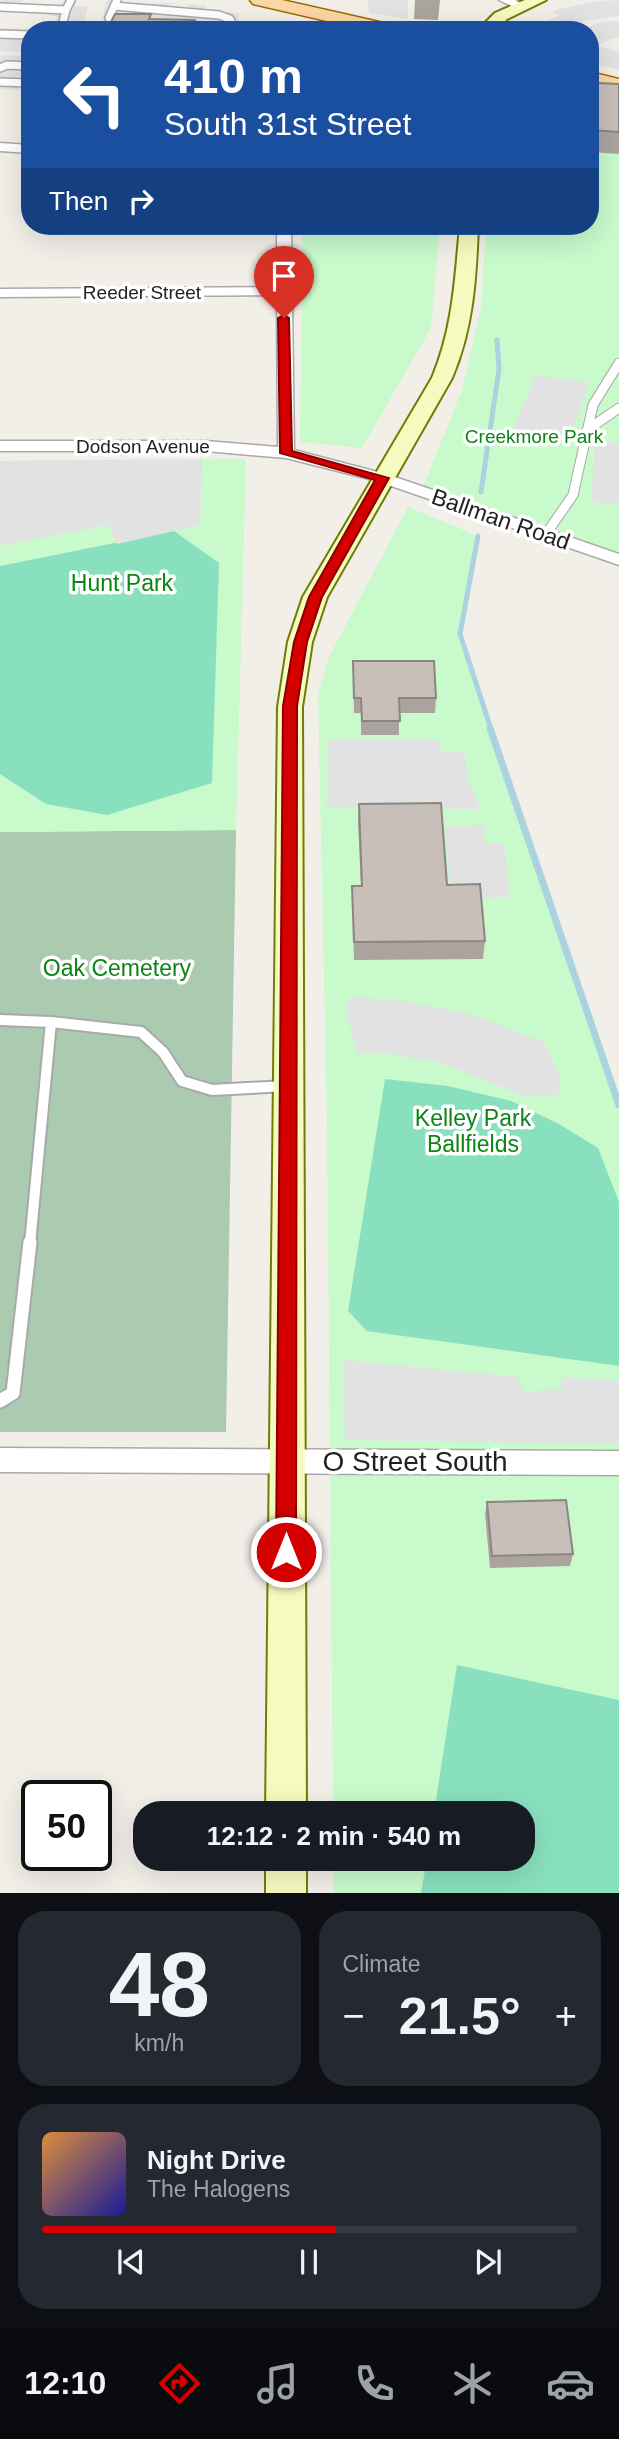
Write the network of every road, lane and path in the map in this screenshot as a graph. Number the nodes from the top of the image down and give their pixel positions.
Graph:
1 (71, 0) edge
2 (259, 0) edge
3 (538, 0) edge
4 (0, 3) edge
5 (115, 3) edge
6 (512, 3) edge
7 (66, 10) junction
8 (63, 21) edge
9 (110, 21) edge
10 (230, 21) edge
11 (351, 21) edge
12 (496, 21) edge
13 (0, 34) edge
14 (21, 35) edge
15 (21, 66) edge
16 (0, 68) edge
17 (599, 80) edge
18 (0, 82) edge
19 (21, 83) edge
20 (619, 85) edge
21 (0, 147) edge
22 (21, 148) edge
23 (284, 235) edge
24 (468, 235) edge
25 (283, 291) junction
26 (0, 293) edge
27 (619, 363) edge
28 (619, 408) edge
29 (587, 430) junction
30 (0, 446) edge
31 (286, 453) junction
32 (383, 478) junction
33 (546, 534) junction
34 (619, 560) edge
35 (0, 1020) edge
36 (51, 1022) junction
37 (289, 1086) junction
38 (0, 1401) edge
39 (0, 1460) edge
40 (286, 1461) junction
41 (619, 1463) edge
42 (286, 1801) edge
43 (286, 1871) edge
44 (286, 1893) edge

1 - 7 lane
2 - 11 main road
3 - 6 main road
4 - 7 lane
5 - 9 lane
5 - 10 lane
6 - 12 main road
7 - 8 lane
13 - 14 lane
15 - 16 lane
17 - 20 main road
18 - 19 lane
21 - 22 street
23 - 25 street
24 - 32 main road
25 - 26 street, Reeder Street
25 - 31 street
27 - 29 lane
28 - 29 lane
29 - 33 lane
30 - 31 street, Dodson Avenue
31 - 32 street, Dodson Avenue
32 - 33 street, Ballman Road
32 - 37 main road
33 - 34 street, Ballman Road
35 - 36 lane
36 - 37 lane
36 - 38 lane
37 - 40 main road
39 - 40 street, O Street South
40 - 41 street, O Street South
40 - 42 main road
43 - 44 main road

